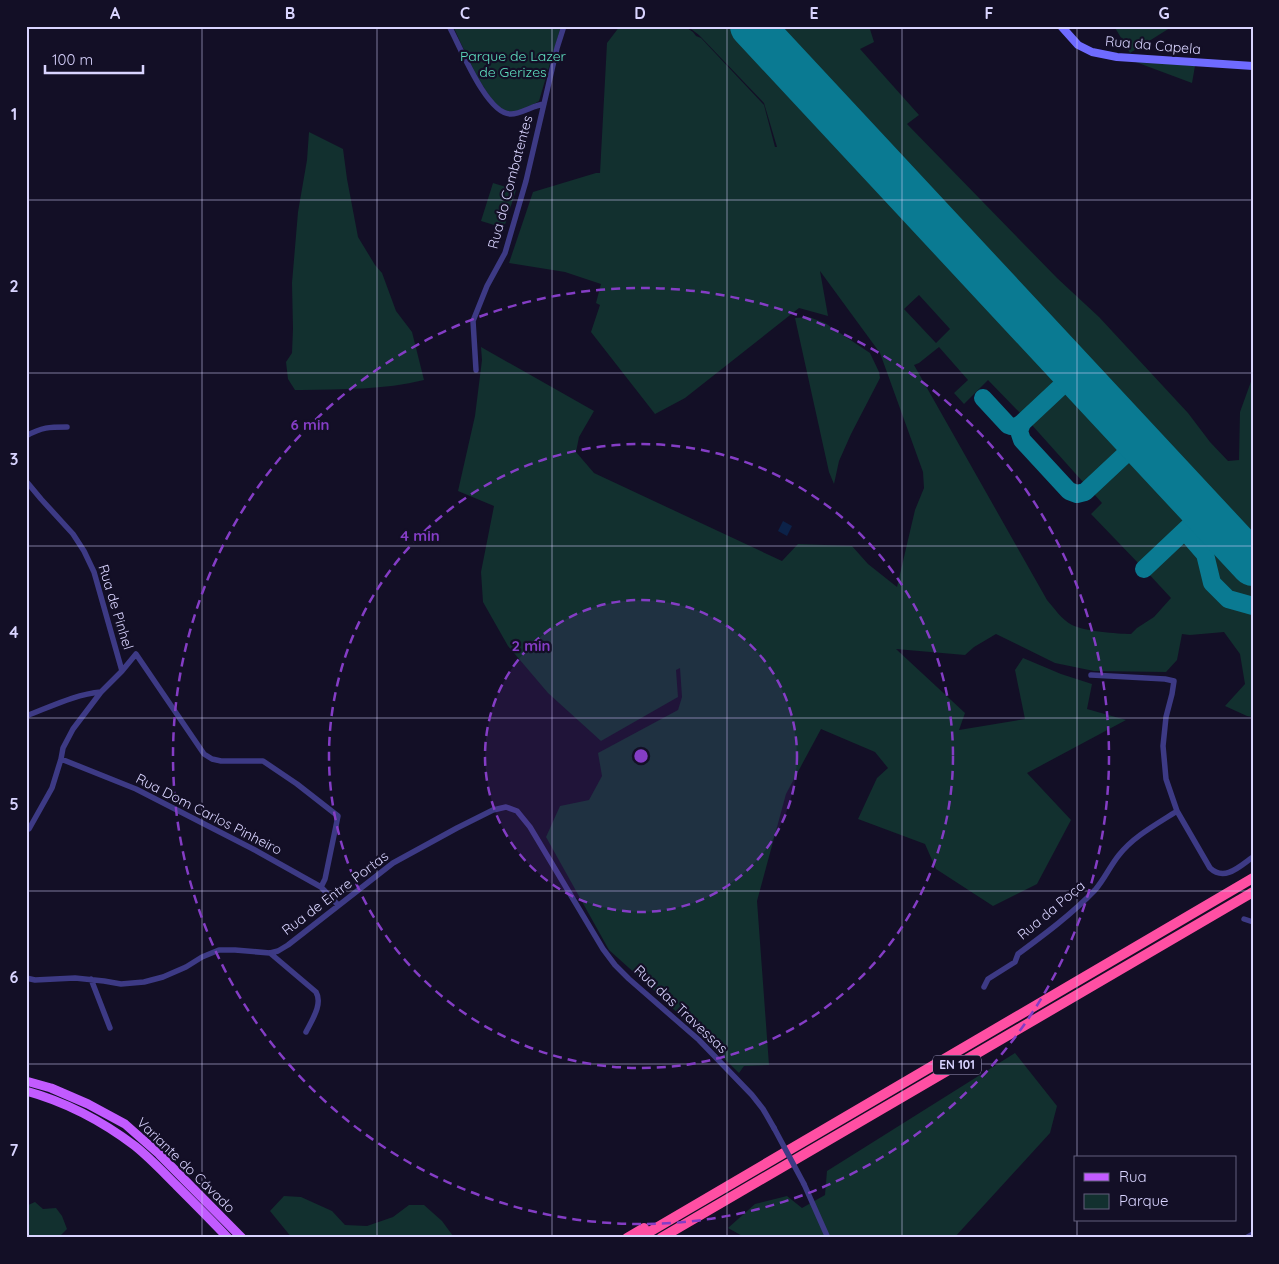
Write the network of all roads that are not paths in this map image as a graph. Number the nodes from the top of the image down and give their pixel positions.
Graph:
1 (449, 26) edge
2 (564, 26) edge
3 (1063, 27) edge
4 (1253, 66) edge
5 (544, 104) junction
6 (476, 370) dead end
7 (67, 427) dead end
8 (26, 436) edge
9 (26, 481) edge
10 (122, 671) junction
11 (1091, 675) dead end
12 (101, 692) junction
13 (26, 716) edge
14 (61, 759) junction
15 (506, 807) joint
16 (1177, 811) junction
17 (26, 830) edge
18 (1253, 857) edge
19 (1253, 878) edge
20 (321, 888) junction
21 (1253, 892) edge
22 (338, 905) junction
23 (1244, 919) dead end
24 (1253, 922) edge
25 (270, 953) junction
26 (26, 978) edge
27 (91, 979) junction
28 (984, 987) dead end
29 (110, 1028) dead end
30 (306, 1032) dead end
31 (26, 1081) edge
32 (26, 1091) edge
33 (714, 1194) junction
34 (735, 1195) junction
35 (1253, 1234) edge
36 (228, 1238) edge
37 (242, 1238) edge
38 (627, 1238) edge
39 (639, 1238) edge
40 (661, 1238) edge
41 (670, 1238) edge
42 (828, 1238) edge
43 (1246, 1238) edge

1 - 5 street
2 - 5 street, Rua do Combatentes
3 - 4 street, Rua da Capela
5 - 6 street, Rua do Combatentes
7 - 8 street
9 - 10 street, Rua de Pinhel
10 - 12 street
10 - 20 street
11 - 16 street
12 - 13 street
12 - 14 street
14 - 17 street
14 - 20 street, Rua Dom Carlos Pinheiro
15 - 22 street, Rua de Entre Portas
15 - 42 street, Rua das Travessas, bridge
16 - 18 street
16 - 28 street, Rua da Poça
19 - 33 highway, EN 101
20 - 22 street, Rua Dom Carlos Pinheiro
21 - 34 highway, EN 101
22 - 25 street, Rua de Entre Portas
23 - 24 street
25 - 27 street
25 - 30 street
26 - 27 street
27 - 29 street
31 - 37 main road, Variante do Cávado
32 - 36 main road, Variante do Cávado
33 - 38 highway
33 - 39 highway, EN 101
34 - 40 highway, EN 101
34 - 41 highway
35 - 43 street

